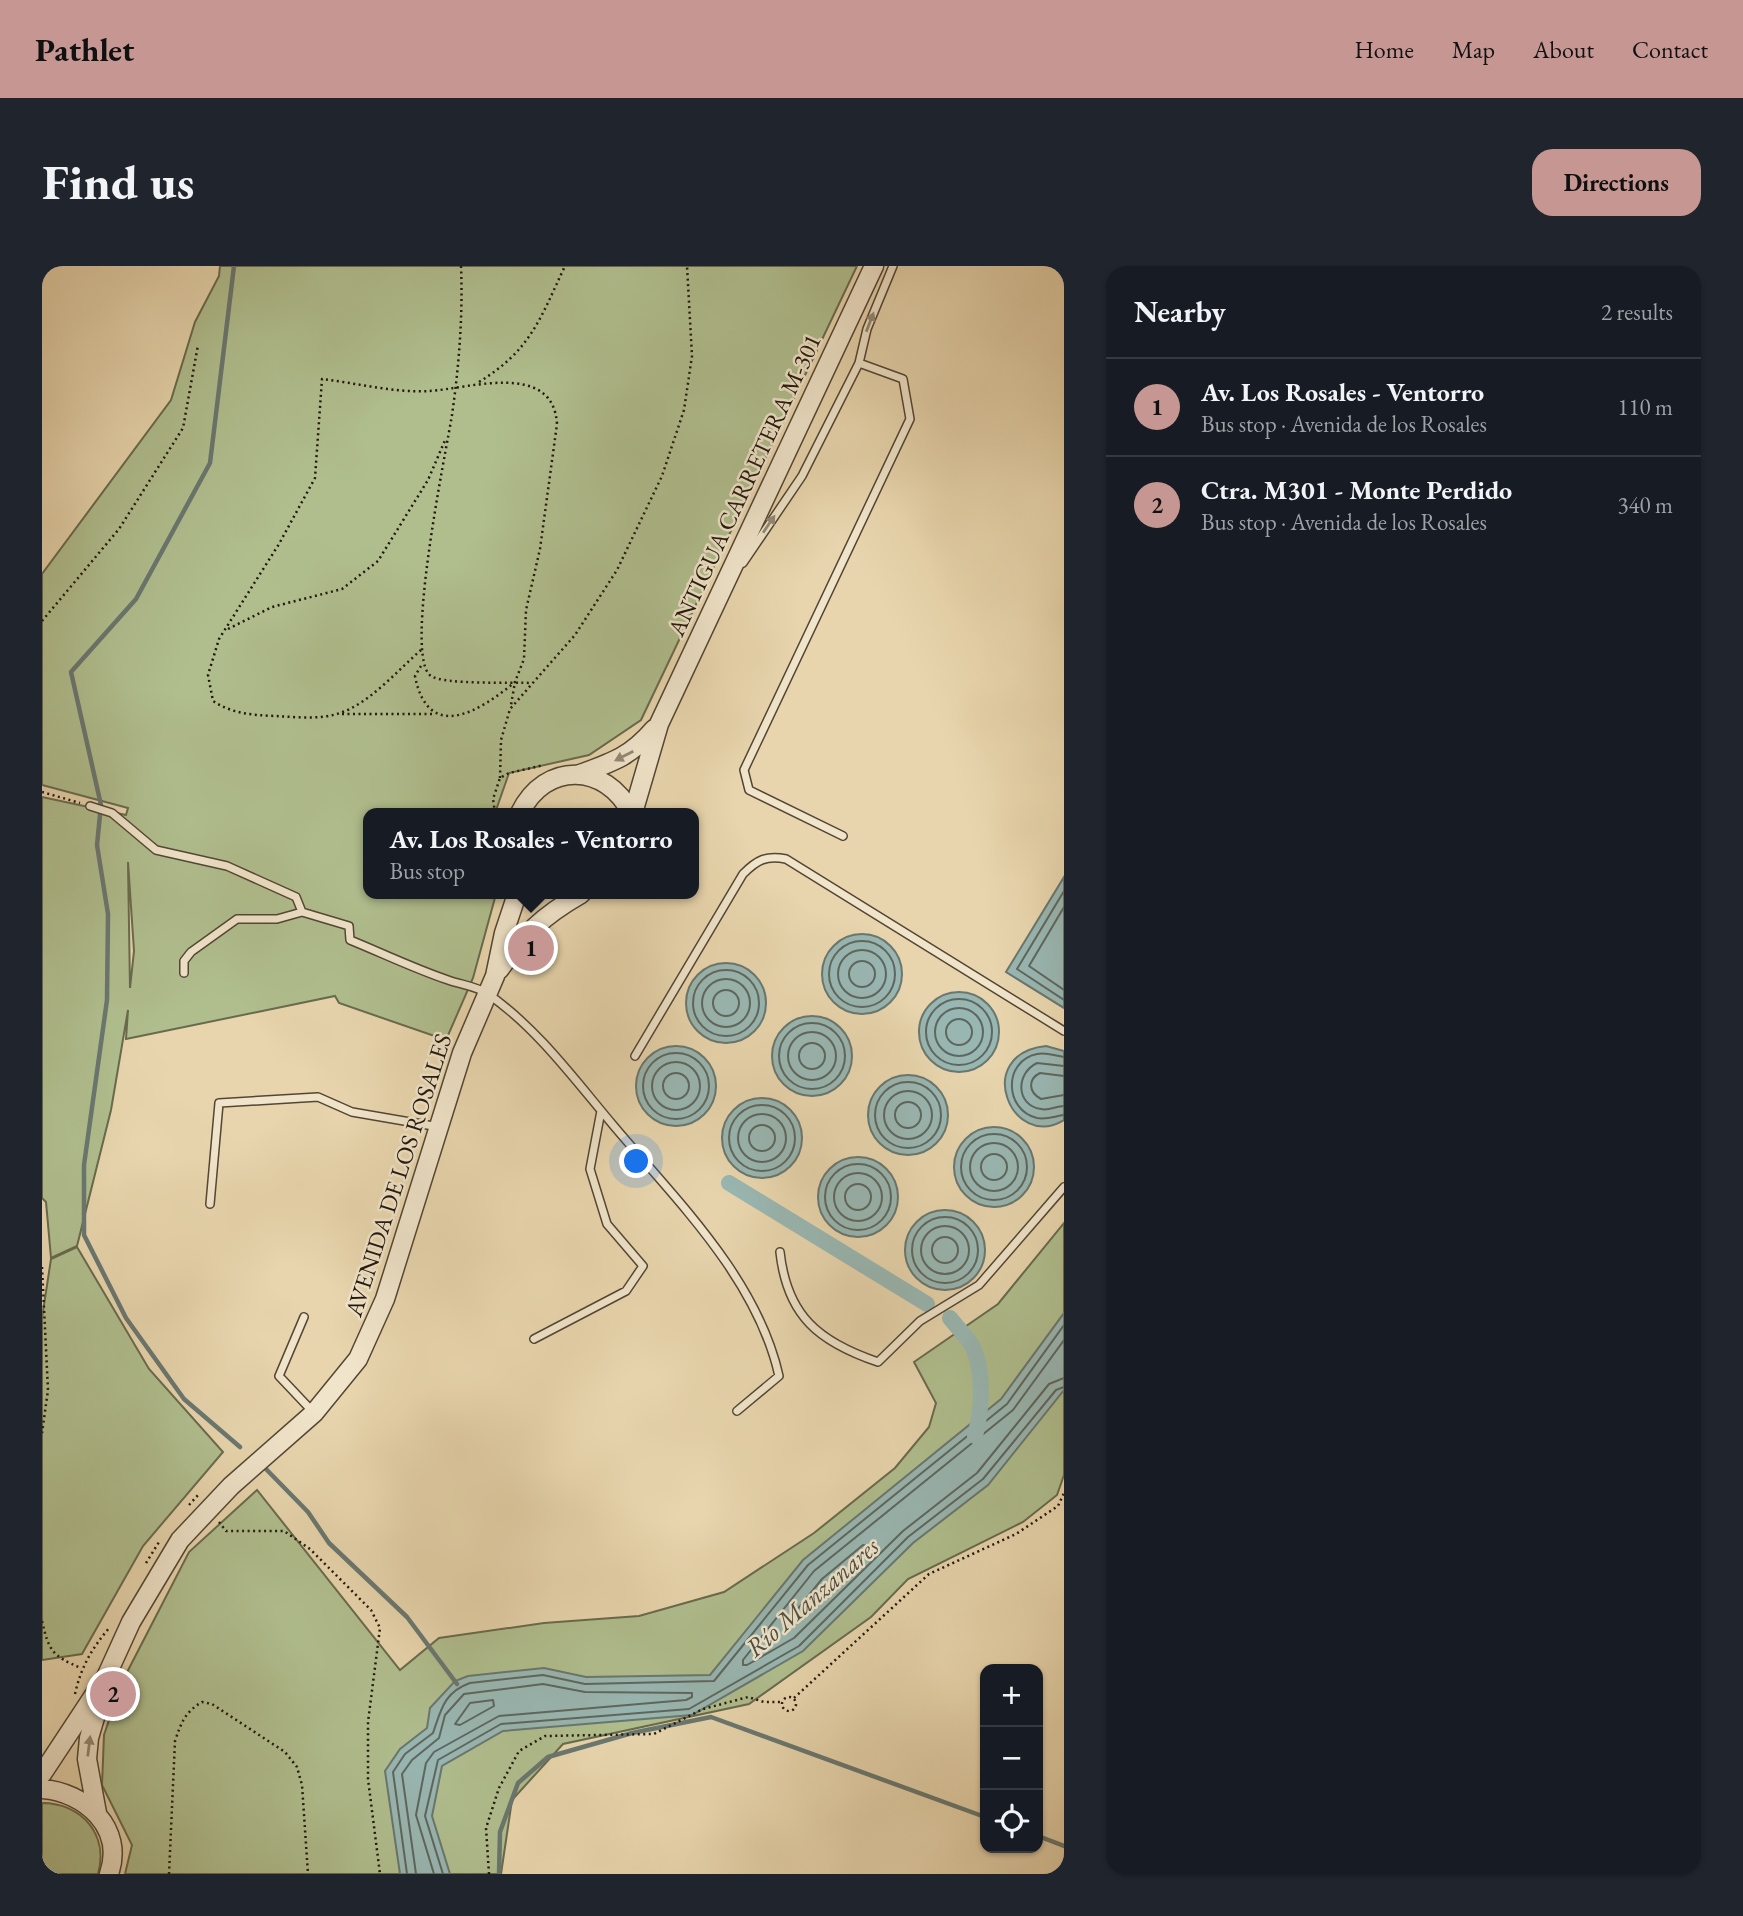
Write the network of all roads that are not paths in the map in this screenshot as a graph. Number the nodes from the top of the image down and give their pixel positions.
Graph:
1 (874, 266) edge
2 (893, 266) edge
3 (859, 363) junction
4 (717, 601) junction
5 (659, 724) junction
6 (580, 774) junction
7 (90, 807) road end
8 (523, 808) edge
9 (628, 808) edge
10 (634, 808) edge
11 (843, 836) dead end
12 (515, 899) edge
13 (572, 899) edge
14 (302, 912) junction
15 (184, 973) dead end
16 (495, 976) junction
17 (488, 994) junction
18 (1064, 1031) edge
19 (635, 1056) dead end
20 (601, 1111) junction
21 (439, 1127) junction
22 (1064, 1186) edge
23 (209, 1203) dead end
24 (780, 1252) dead end
25 (304, 1317) dead end
26 (534, 1339) dead end
27 (737, 1411) dead end
28 (314, 1413) junction
29 (106, 1676) junction
30 (42, 1774) edge
31 (42, 1788) edge
32 (97, 1813) junction
33 (109, 1874) edge

1 - 4 street, ANTIGUA CARRETERA M-301
3 -> 2 lane
4 -> 3 lane
3 - 11 lane
4 - 5 street, ANTIGUA CARRETERA M-301
5 -> 6 street, ANTIGUA CARRETERA M-301
5 - 10 street, ANTIGUA CARRETERA M-301
6 - 8 street, ANTIGUA CARRETERA M-301
6 - 9 street
7 - 14 lane
12 - 16 street, AVENIDA DE LOS ROSALES
13 - 16 street, AVENIDA DE LOS ROSALES
14 - 15 lane
14 - 17 lane
16 - 17 street, AVENIDA DE LOS ROSALES
17 - 20 lane
17 - 21 street, AVENIDA DE LOS ROSALES
18 - 19 lane
20 - 26 lane
20 - 27 lane
21 - 23 lane
21 - 28 street, AVENIDA DE LOS ROSALES
22 - 24 lane
25 - 28 lane
28 - 29 street, AVENIDA DE LOS ROSALES
29 - 30 street, AVENIDA DE LOS ROSALES
32 -> 29 street, AVENIDA DE LOS ROSALES
31 - 32 street
32 - 33 street, AVENIDA DE LOS ROSALES

